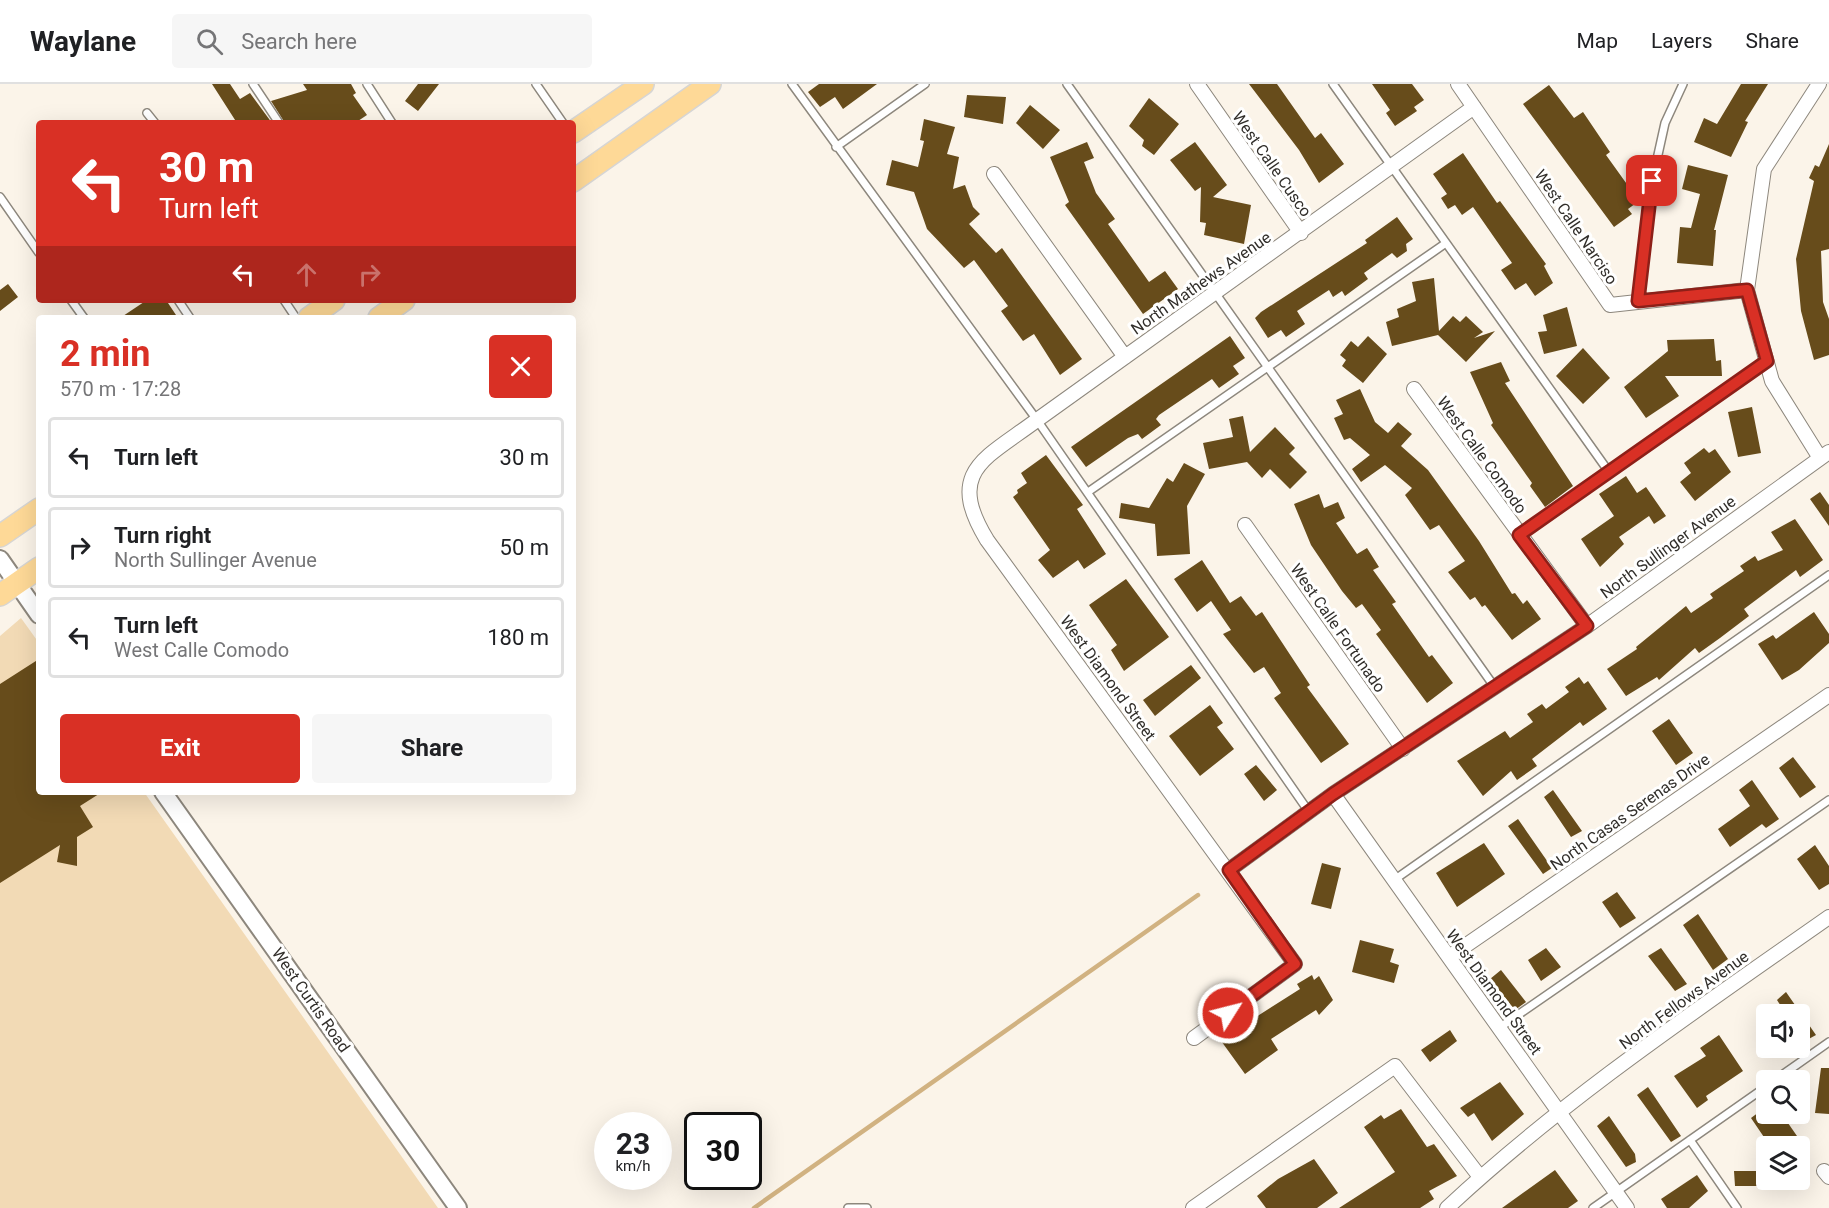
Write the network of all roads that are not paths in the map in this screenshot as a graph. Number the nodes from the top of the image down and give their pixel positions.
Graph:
1 (253, 84) edge
2 (367, 84) edge
3 (537, 84) edge
4 (710, 84) edge
5 (792, 84) edge
6 (925, 84) edge
7 (1067, 84) edge
8 (1197, 84) edge
9 (1333, 84) edge
10 (1458, 84) edge
11 (1683, 84) edge
12 (1819, 84) edge
13 (637, 86) edge
14 (1474, 107) junction
15 (147, 113) dead end
16 (153, 120) edge
17 (277, 120) edge
18 (390, 120) edge
19 (561, 120) edge
20 (576, 130) edge
21 (836, 147) junction
22 (1391, 167) junction
23 (994, 174) dead end
24 (576, 179) edge
25 (0, 197) edge
26 (1301, 233) junction
27 (1446, 243) junction
28 (36, 249) edge
29 (1747, 290) junction
30 (1216, 292) junction
31 (1638, 301) junction
32 (330, 303) edge
33 (400, 303) edge
34 (313, 315) edge
35 (383, 315) edge
36 (1125, 357) junction
37 (1767, 361) junction
38 (1268, 366) junction
39 (1414, 389) dead end
40 (1037, 420) junction
41 (1825, 455) edge
42 (1609, 472) junction
43 (1088, 492) junction
44 (968, 500) joint
45 (36, 511) edge
46 (1245, 525) dead end
47 (1519, 535) junction
48 (0, 536) edge
49 (0, 559) edge
50 (36, 570) edge
51 (1829, 575) edge
52 (8, 589) edge
53 (36, 612) edge
54 (1587, 626) junction
55 (1496, 689) junction
56 (1829, 694) edge
57 (1403, 749) junction
58 (1333, 794) junction
59 (165, 795) edge
60 (1829, 800) edge
61 (1309, 812) junction
62 (1229, 870) junction
63 (1394, 880) junction
64 (1829, 917) edge
65 (1449, 957) junction
66 (1499, 1028) junction
67 (1194, 1038) dead end
68 (1829, 1042) edge
69 (1789, 1070) edge
70 (1756, 1094) edge
71 (1560, 1112) junction
72 (1690, 1140) junction
73 (1480, 1177) junction
74 (1616, 1192) junction
75 (458, 1208) edge
76 (848, 1208) edge
77 (867, 1208) edge
78 (1193, 1208) edge
79 (1447, 1208) edge
80 (1593, 1208) edge
81 (1627, 1208) edge
82 (1737, 1208) edge

1 - 17 lane
2 - 18 lane
3 - 19 lane
4 - 24 main road
5 - 21 lane
6 - 21 lane
7 - 30 lane
8 - 26 street, West Calle Cusco
9 - 22 lane
10 - 14 street, West Calle Narciso
11 - 31 lane
12 - 29 street
13 - 20 main road
14 - 22 street, North Mathews Avenue
14 - 31 street, West Calle Narciso
15 - 16 lane
21 - 40 lane
22 - 26 street, North Mathews Avenue
22 - 27 lane
23 - 36 street
25 - 28 lane
26 - 30 street, North Mathews Avenue
27 - 38 lane
27 - 42 lane
29 - 31 street, West Calle Narciso
29 - 37 street
30 - 36 street, North Mathews Avenue
30 - 38 lane
32 - 34 main road
33 - 35 main road
36 - 40 street, North Mathews Avenue
37 - 41 street
37 - 42 lane
38 - 43 lane
38 - 55 lane
39 - 47 street, West Calle Comodo
40 - 43 lane
40 - 44 street, North Mathews Avenue
41 - 54 street, North Sullinger Avenue
42 - 47 lane
43 - 61 lane
44 - 62 street, West Diamond Street
45 - 48 main road
46 - 57 street, West Calle Fortunado
47 - 54 street, West Calle Comodo
49 - 52 street
50 - 52 main road
51 - 63 lane
52 - 53 street
54 - 55 street, North Sullinger Avenue
55 - 57 street, North Sullinger Avenue
56 - 65 street, North Casas Serenas Drive
57 - 58 street, North Sullinger Avenue
58 - 61 street, North Sullinger Avenue
58 - 63 street, West Diamond Street
59 - 75 street, West Curtis Road
60 - 66 lane
61 - 62 street, North Sullinger Avenue
62 - 67 street, West Diamond Street
63 - 65 street, West Diamond Street
64 - 71 street, North Fellows Avenue
65 - 66 street, West Diamond Street
66 - 71 street, West Diamond Street
68 - 69 lane
70 - 72 lane
71 - 73 street, North Fellows Avenue
71 - 74 street, West Diamond Street
72 - 74 lane
72 - 82 lane
73 - 78 street
73 - 79 street, North Fellows Avenue
74 - 80 lane
74 - 81 street, West Diamond Street
76 - 77 lane

